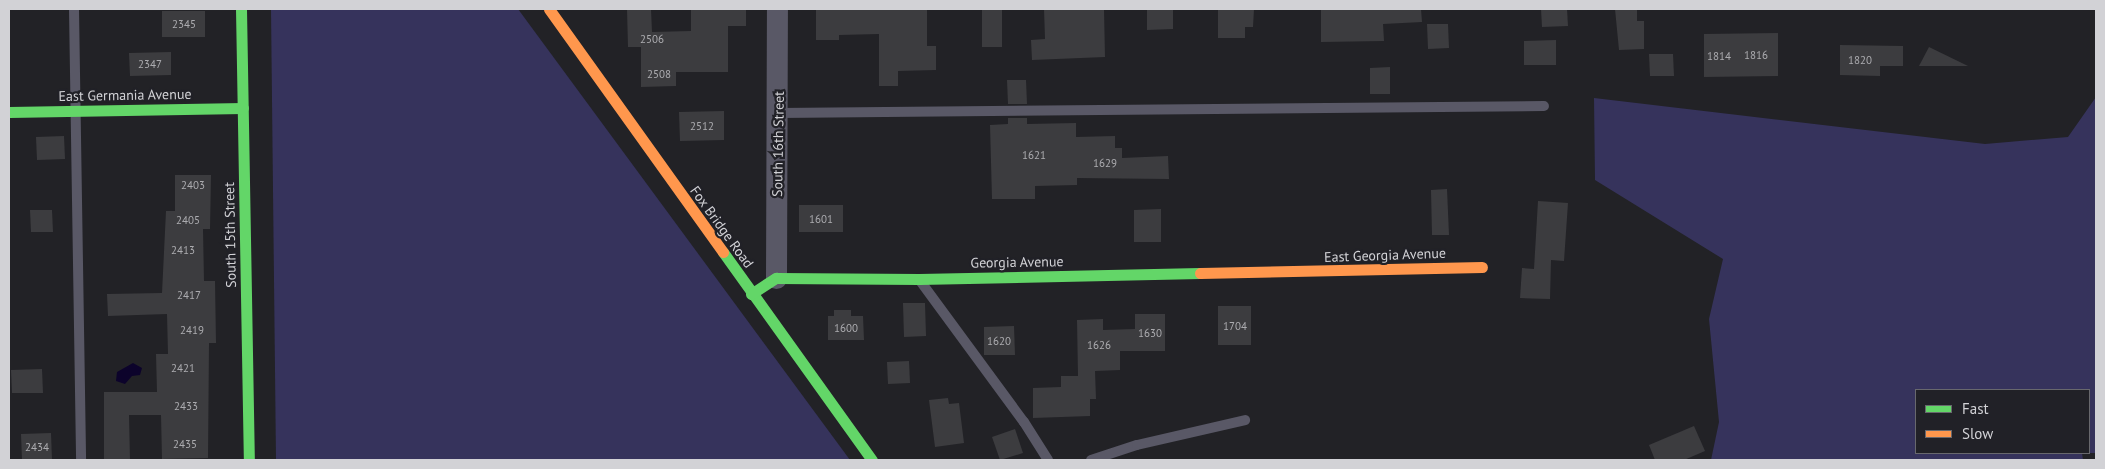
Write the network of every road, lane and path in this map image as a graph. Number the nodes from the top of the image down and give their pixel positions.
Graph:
1 (74, 9) edge
2 (241, 9) edge
3 (549, 9) edge
4 (777, 9) edge
5 (1544, 106) dead end
6 (243, 108) junction
7 (75, 111) junction
8 (9, 112) edge
9 (779, 113) junction
10 (1482, 267) dead end
11 (1288, 272) joint
12 (776, 278) junction
13 (919, 279) junction
14 (751, 294) junction
15 (1245, 420) dead end
16 (81, 460) edge
17 (249, 460) edge
18 (872, 460) edge
19 (1048, 460) edge
20 (1091, 460) edge

1 - 7 lane
2 - 6 street, South 15th Street
3 - 14 street, Fox Bridge Road
4 - 9 street, South 16th Street
5 - 9 lane
6 - 7 street, East Germania Avenue
6 - 17 street, South 15th Street
7 - 8 street, East Germania Avenue
7 - 16 lane
9 - 12 street, South 16th Street
10 - 11 street, East Georgia Avenue
11 - 13 street, Georgia Avenue
12 - 13 street, Georgia Avenue
12 - 14 street
13 - 19 lane
14 - 18 street, Fox Bridge Road
15 - 20 lane

